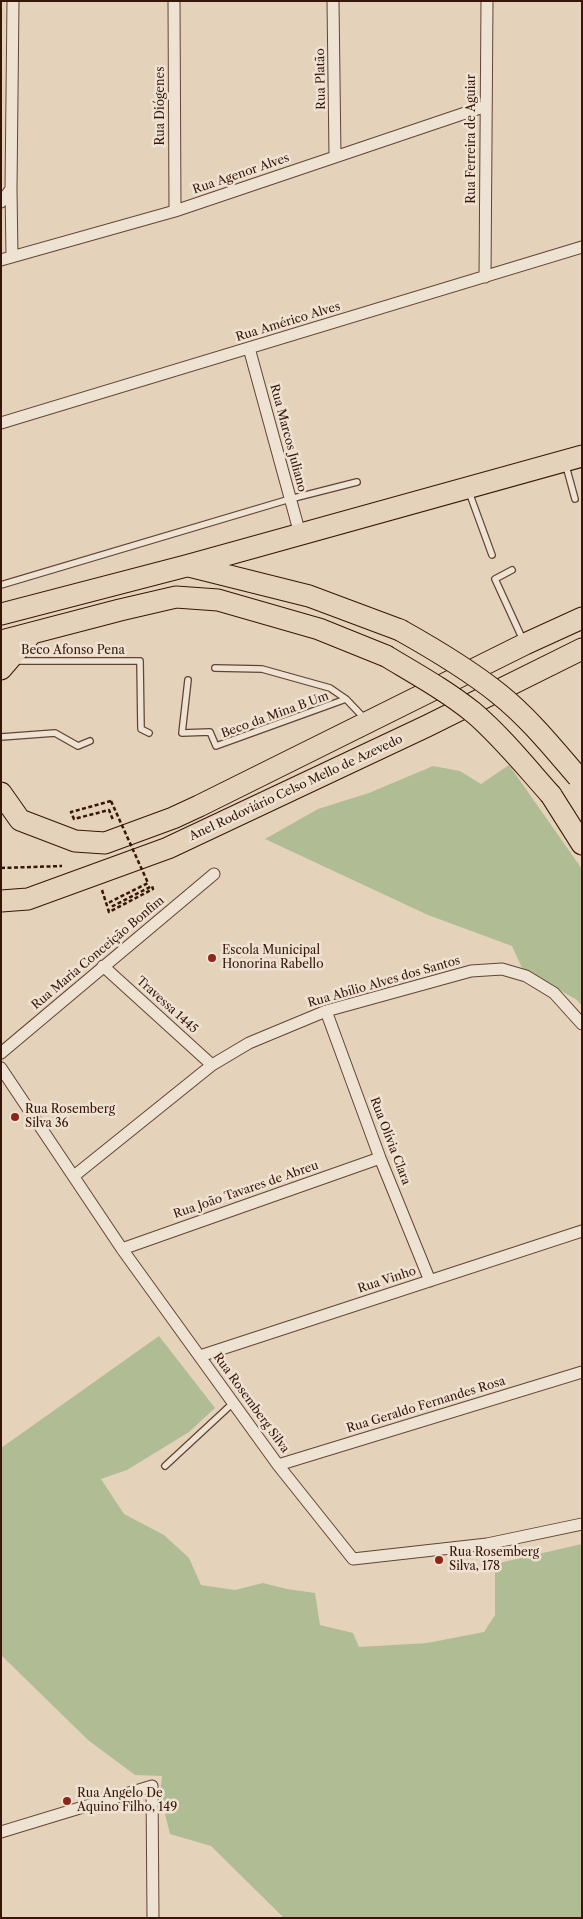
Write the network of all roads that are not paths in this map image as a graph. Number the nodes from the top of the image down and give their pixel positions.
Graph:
1 (13, 1) edge
2 (174, 1) edge
3 (333, 1) edge
4 (487, 1) edge
5 (486, 106) junction
6 (335, 157) junction
7 (11, 189) junction
8 (1, 202) edge
9 (175, 211) junction
10 (582, 247) edge
11 (6, 259) edge
12 (484, 277) junction
13 (249, 348) junction
14 (1, 424) edge
15 (573, 459) edge
16 (357, 482) dead end
17 (467, 488) junction
18 (290, 499) junction
19 (575, 499) dead end
20 (300, 534) junction
21 (492, 555) dead end
22 (186, 566) junction
23 (512, 570) dead end
24 (1, 585) edge
25 (1, 614) edge
26 (582, 618) edge
27 (525, 644) junction
28 (582, 649) edge
29 (3, 657) edge
30 (215, 668) dead end
31 (188, 680) dead end
32 (346, 699) junction
33 (368, 722) junction
34 (149, 733) dead end
35 (1, 737) edge
36 (90, 741) dead end
37 (580, 780) edge
38 (1, 793) edge
39 (582, 844) edge
40 (214, 874) dead end
41 (1, 902) edge
42 (103, 966) junction
43 (326, 1011) junction
44 (582, 1024) edge
45 (1, 1053) edge
46 (212, 1065) junction
47 (1, 1068) edge
48 (380, 1158) junction
49 (74, 1176) junction
50 (582, 1231) edge
51 (122, 1249) junction
52 (430, 1280) junction
53 (200, 1356) junction
54 (582, 1372) edge
55 (233, 1402) junction
56 (278, 1465) junction
57 (165, 1466) dead end
58 (582, 1524) edge
59 (1, 1832) edge
60 (153, 1918) edge

1 - 7 street
2 - 9 street, Rua Diógenes
3 - 6 street, Rua Platão
4 - 5 street, Rua Ferreira de Aguiar
5 - 6 street, Rua Agenor Alves
5 - 12 street, Rua Ferreira de Aguiar
6 - 9 street, Rua Agenor Alves
7 - 8 street
7 - 11 street
9 - 11 street, Rua Agenor Alves
10 - 12 street, Rua Américo Alves
12 - 13 street, Rua Américo Alves
13 - 14 street, Rua Américo Alves
13 - 18 street, Rua Marcos Juliano
15 - 17 highway
15 - 19 lane
16 - 18 lane
17 - 20 highway
17 - 21 lane
18 - 20 street, Rua Marcos Juliano
18 - 24 lane
20 - 22 highway
22 - 25 highway
22 - 37 highway, bridge
23 - 27 lane
26 - 27 highway
27 - 33 highway
28 - 41 highway, Anel Rodoviário Celso Mello de Azevedo
29 - 34 lane, Beco Afonso Pena
29 - 39 highway, bridge
30 - 32 lane
31 - 32 lane, Beco da Mina B Um
32 - 33 lane
33 - 38 highway
35 - 36 lane
40 - 42 street, Rua Maria Conceição Bonfim
42 - 45 street, Rua Maria Conceição Bonfim
42 - 46 street, Travessa 1445
43 - 44 street, Rua Abílio Alves dos Santos
43 - 46 street, Rua Abílio Alves dos Santos
43 - 48 street, Rua Olívia Clara
46 - 49 street, Rua Abílio Alves dos Santos
47 - 49 street, Rua Rosemberg Silva
48 - 51 street, Rua João Tavares de Abreu
48 - 52 street, Rua Olívia Clara
49 - 51 street, Rua Rosemberg Silva
50 - 52 street, Rua Vinho
51 - 53 street, Rua Rosemberg Silva
52 - 53 street, Rua Vinho
53 - 55 street, Rua Rosemberg Silva
54 - 56 street, Rua Geraldo Fernandes Rosa
55 - 56 street, Rua Rosemberg Silva
55 - 57 lane
56 - 58 street, Rua Rosemberg Silva
59 - 60 street

